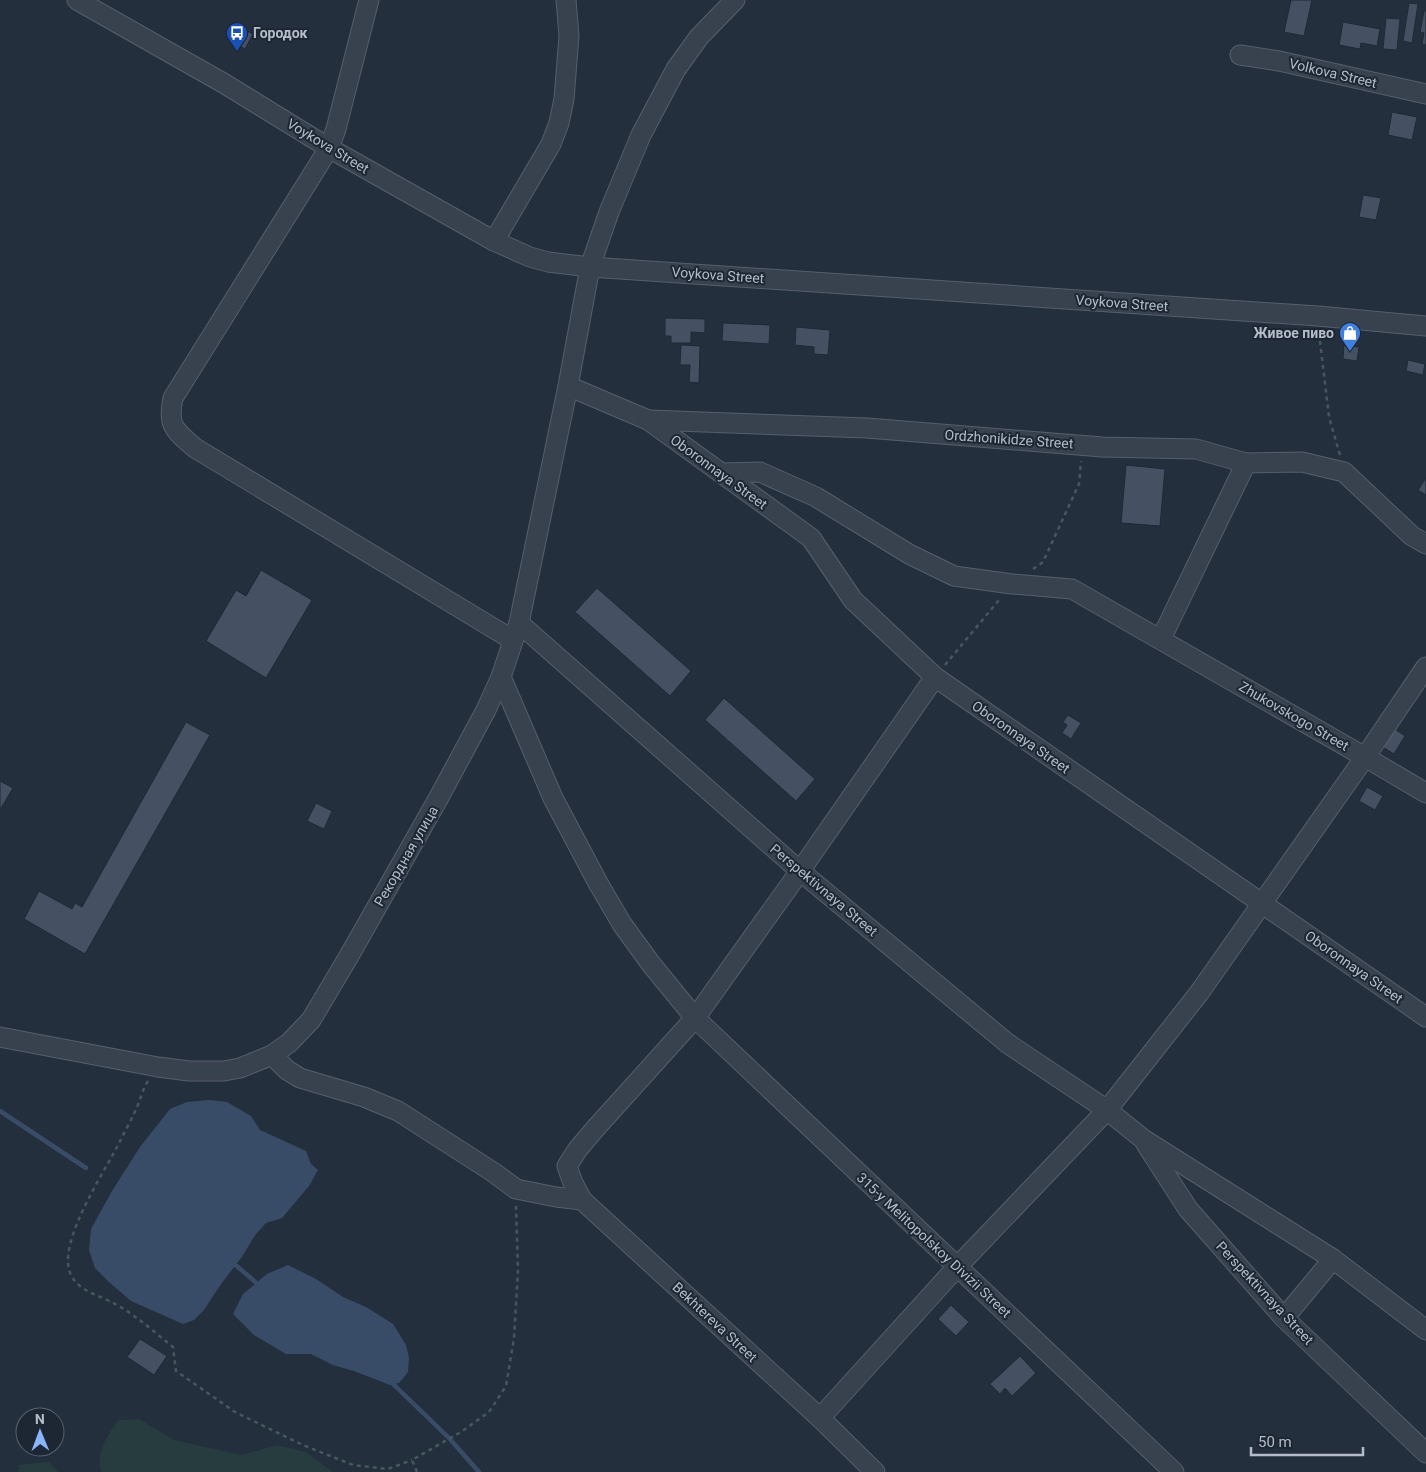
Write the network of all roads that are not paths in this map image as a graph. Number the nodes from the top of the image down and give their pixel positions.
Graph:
1 (77, 0) edge
2 (369, 0) edge
3 (566, 0) edge
4 (735, 0) edge
5 (1240, 55) dead end
6 (1426, 94) edge
7 (328, 148) junction
8 (494, 241) junction
9 (590, 267) junction
10 (1426, 326) edge
11 (568, 386) junction
12 (648, 420) junction
13 (1246, 463) junction
14 (721, 473) junction
15 (1426, 544) edge
16 (516, 631) junction
17 (1160, 639) junction
18 (1426, 667) edge
19 (501, 677) junction
20 (935, 678) junction
21 (1366, 757) junction
22 (1426, 793) edge
23 (800, 871) junction
24 (1262, 904) junction
25 (1426, 1017) edge
26 (695, 1018) junction
27 (0, 1037) edge
28 (272, 1055) junction
29 (1107, 1110) junction
30 (1143, 1139) junction
31 (582, 1200) junction
32 (1333, 1259) junction
33 (957, 1267) junction
34 (1284, 1318) junction
35 (1426, 1330) edge
36 (820, 1418) junction
37 (1426, 1453) edge
38 (875, 1472) edge
39 (1174, 1472) edge

1 - 7 street, Voykova Street
2 - 7 street, Perspektivnaya Street
3 - 8 street
4 - 9 street, Рекордная улица
5 - 6 street, Volkova Street
7 - 8 street, Voykova Street
7 - 16 street, Perspektivnaya Street
8 - 9 street, Voykova Street
9 - 10 street, Voykova Street
9 - 11 street, Рекордная улица
11 - 12 street, Ordzhonikidze Street
11 - 16 street, Рекордная улица
12 - 13 street, Ordzhonikidze Street
12 - 14 street, Oboronnaya Street
13 - 15 street, Ordzhonikidze Street
13 - 17 street
14 - 17 street, Zhukovskogo Street
14 - 20 street, Oboronnaya Street
16 - 19 street, Рекордная улица
16 - 23 street, Perspektivnaya Street
17 - 21 street, Zhukovskogo Street
18 - 21 street
19 - 26 street, 315-y Melitopolskoy Divizii Street
19 - 28 street, Рекордная улица
20 - 23 street
20 - 24 street, Oboronnaya Street
21 - 22 street, Zhukovskogo Street
21 - 24 street
23 - 26 street
23 - 29 street, Perspektivnaya Street
24 - 25 street, Oboronnaya Street
24 - 29 street
26 - 31 street, Bekhtereva Street
26 - 33 street, 315-y Melitopolskoy Divizii Street
27 - 28 street, Рекордная улица
28 - 31 street
29 - 30 street, Perspektivnaya Street
29 - 33 street
30 - 32 street, Perspektivnaya Street
30 - 34 street, Perspektivnaya Street
31 - 36 street, Bekhtereva Street
32 - 34 street
32 - 35 street, Perspektivnaya Street
33 - 36 street
33 - 39 street, 315-y Melitopolskoy Divizii Street
34 - 37 street, Perspektivnaya Street
36 - 38 street, Bekhtereva Street

